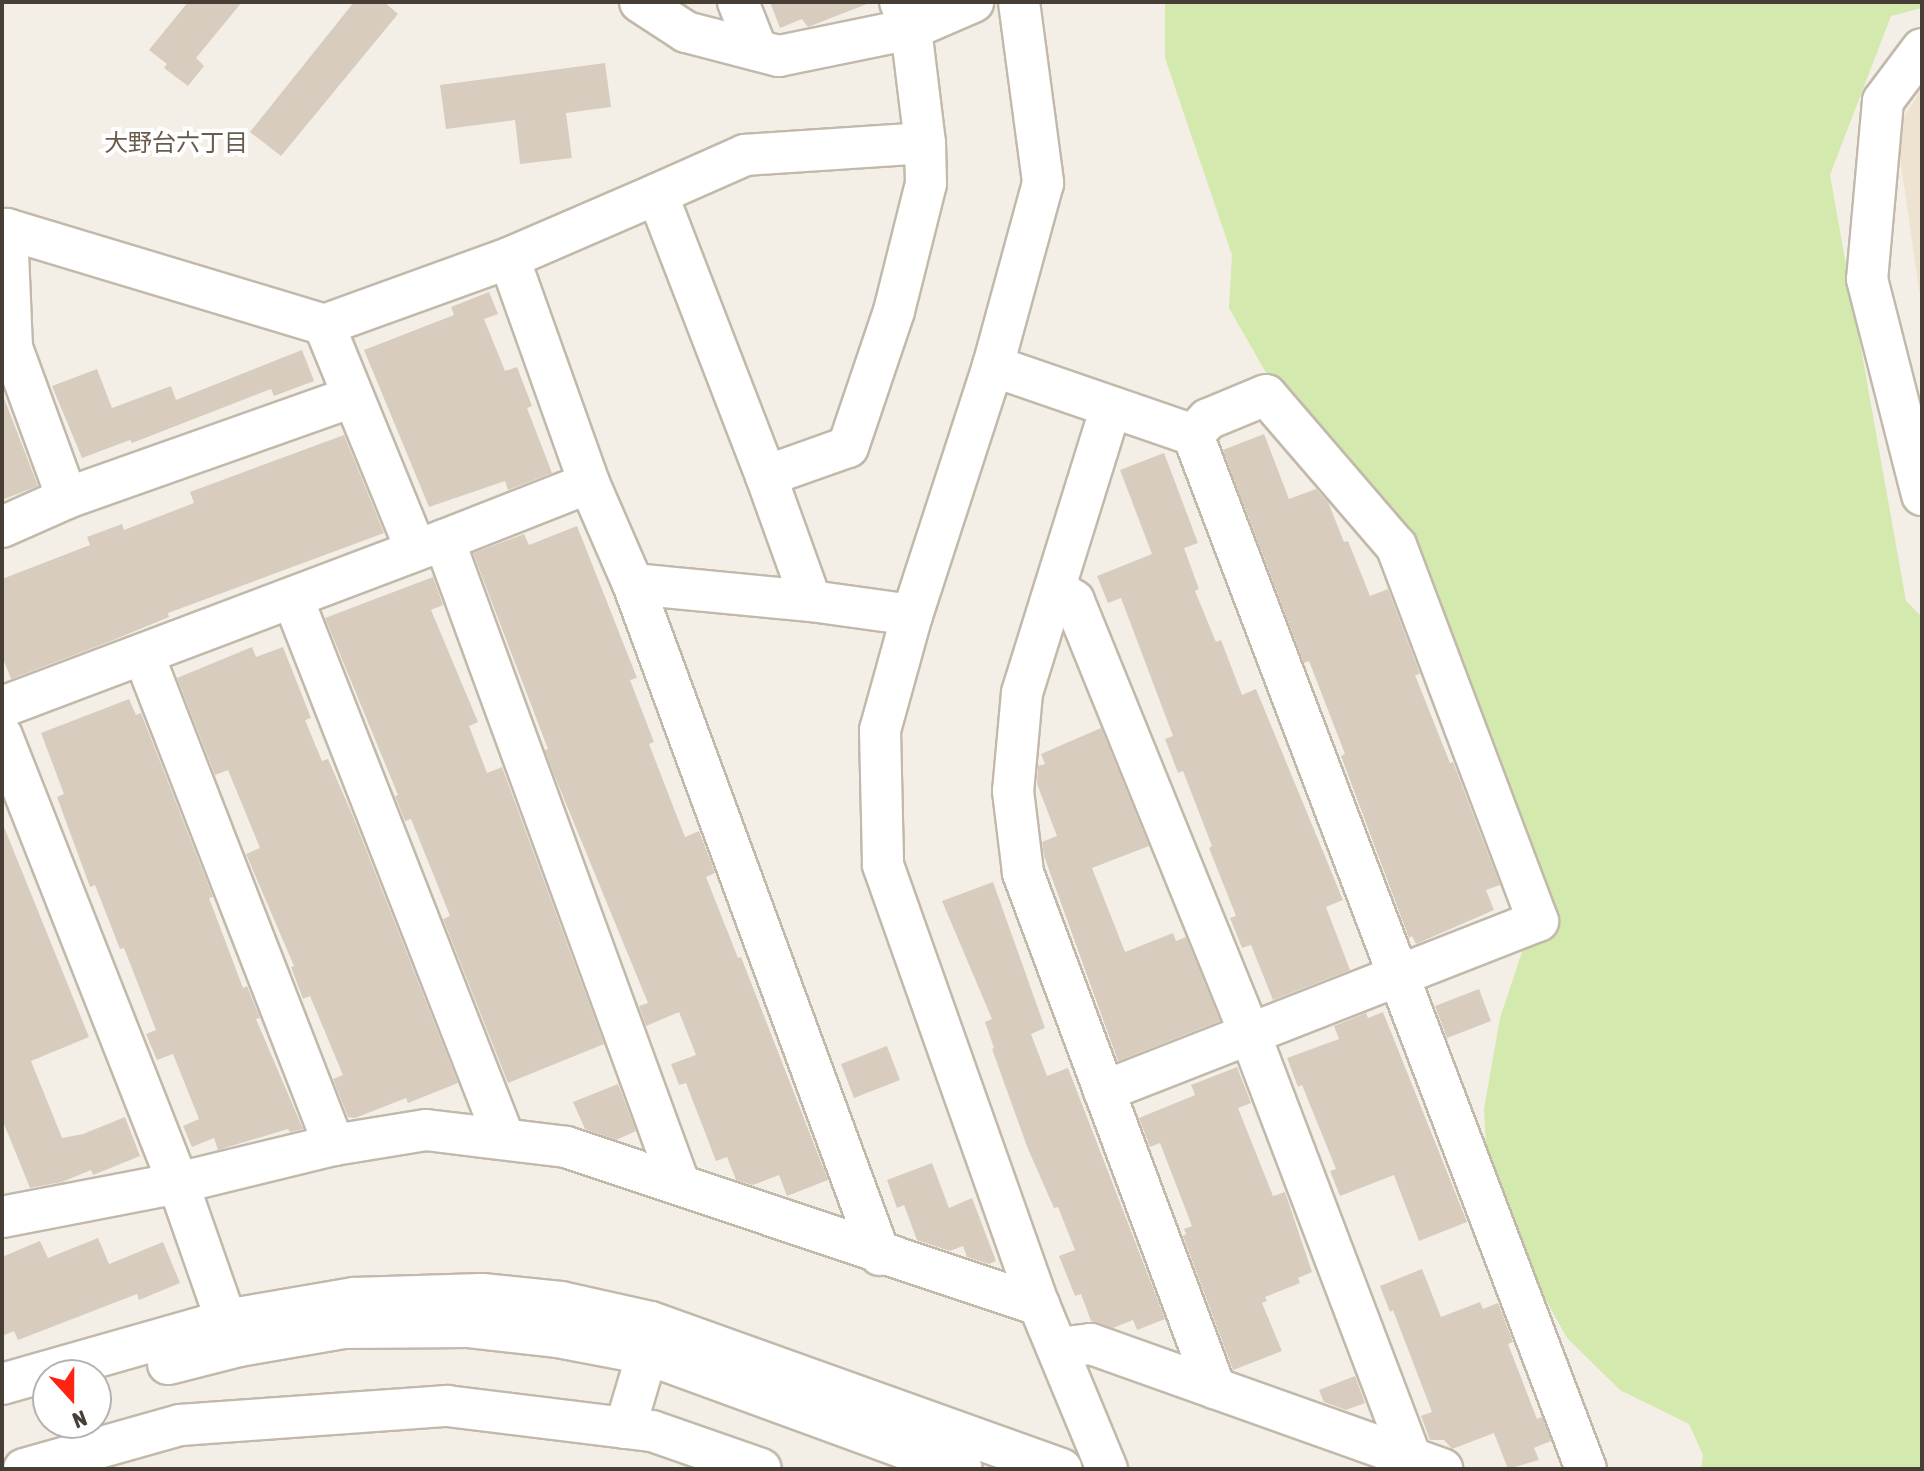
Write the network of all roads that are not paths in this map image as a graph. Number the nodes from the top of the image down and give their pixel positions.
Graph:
1 (640, 2) edge
2 (738, 2) edge
3 (973, 2) edge
4 (1019, 2) edge
5 (906, 15) edge
6 (1922, 49) edge
7 (757, 50) junction
8 (925, 143) junction
9 (657, 194) junction
10 (5, 214) edge
11 (509, 258) junction
12 (324, 325) junction
13 (993, 366) junction
14 (353, 397) junction
15 (1111, 407) junction
16 (1193, 435) junction
17 (766, 476) junction
18 (589, 483) junction
19 (1922, 495) edge
20 (67, 498) junction
21 (2, 527) edge
22 (430, 545) junction
23 (633, 584) junction
24 (1055, 588) junction
25 (293, 599) junction
26 (811, 601) junction
27 (912, 615) junction
28 (144, 656) junction
29 (2, 707) edge
30 (2, 736) edge
31 (1398, 975) junction
32 (1250, 1034) junction
33 (1104, 1091) junction
34 (504, 1138) junction
35 (334, 1145) junction
36 (178, 1183) junction
37 (679, 1183) junction
38 (5, 1209) edge
39 (880, 1255) junction
40 (1039, 1305) junction
41 (226, 1320) junction
42 (1058, 1348) junction
43 (647, 1354) junction
44 (112, 1379) edge
45 (2, 1384) edge
46 (1215, 1388) junction
47 (32, 1400) edge
48 (2, 1408) edge
49 (625, 1428) junction
50 (64, 1463) edge
51 (1426, 1464) edge
52 (24, 1469) edge
53 (761, 1469) edge
54 (962, 1469) edge
55 (1062, 1469) edge
56 (1107, 1469) edge
57 (1586, 1469) edge

1 - 7 street
2 - 7 street
3 - 5 street
4 - 13 street
5 - 7 street
5 - 8 street
6 - 19 street
8 - 9 street
8 - 17 street
9 - 11 street
9 - 17 street
10 - 12 street
10 - 20 street
11 - 12 street
11 - 18 street
12 - 14 street
13 - 15 street
13 - 27 street
14 - 20 street
14 - 22 street
15 - 16 street
15 - 24 street
16 - 31 street
16 - 31 street
17 - 26 street
18 - 22 street
18 - 23 street
20 - 21 street
22 - 25 street
22 - 37 street
23 - 26 street
23 - 39 street
24 - 32 street
24 - 33 street
25 - 28 street
25 - 34 street
26 - 27 street
27 - 40 street
28 - 29 street
28 - 35 street
30 - 36 street
31 - 32 street
31 - 57 street
32 - 33 street
32 - 51 street
33 - 46 street
34 - 35 street
34 - 37 street
35 - 36 street
36 - 38 street
36 - 41 street
37 - 39 street
39 - 40 street
40 - 42 street
41 - 45 street
41 - 55 street
42 - 46 street
42 - 56 street
43 - 44 street
43 - 49 street
43 - 54 street
46 - 51 street
47 - 48 street
49 - 50 street
49 - 53 street
50 - 52 street

